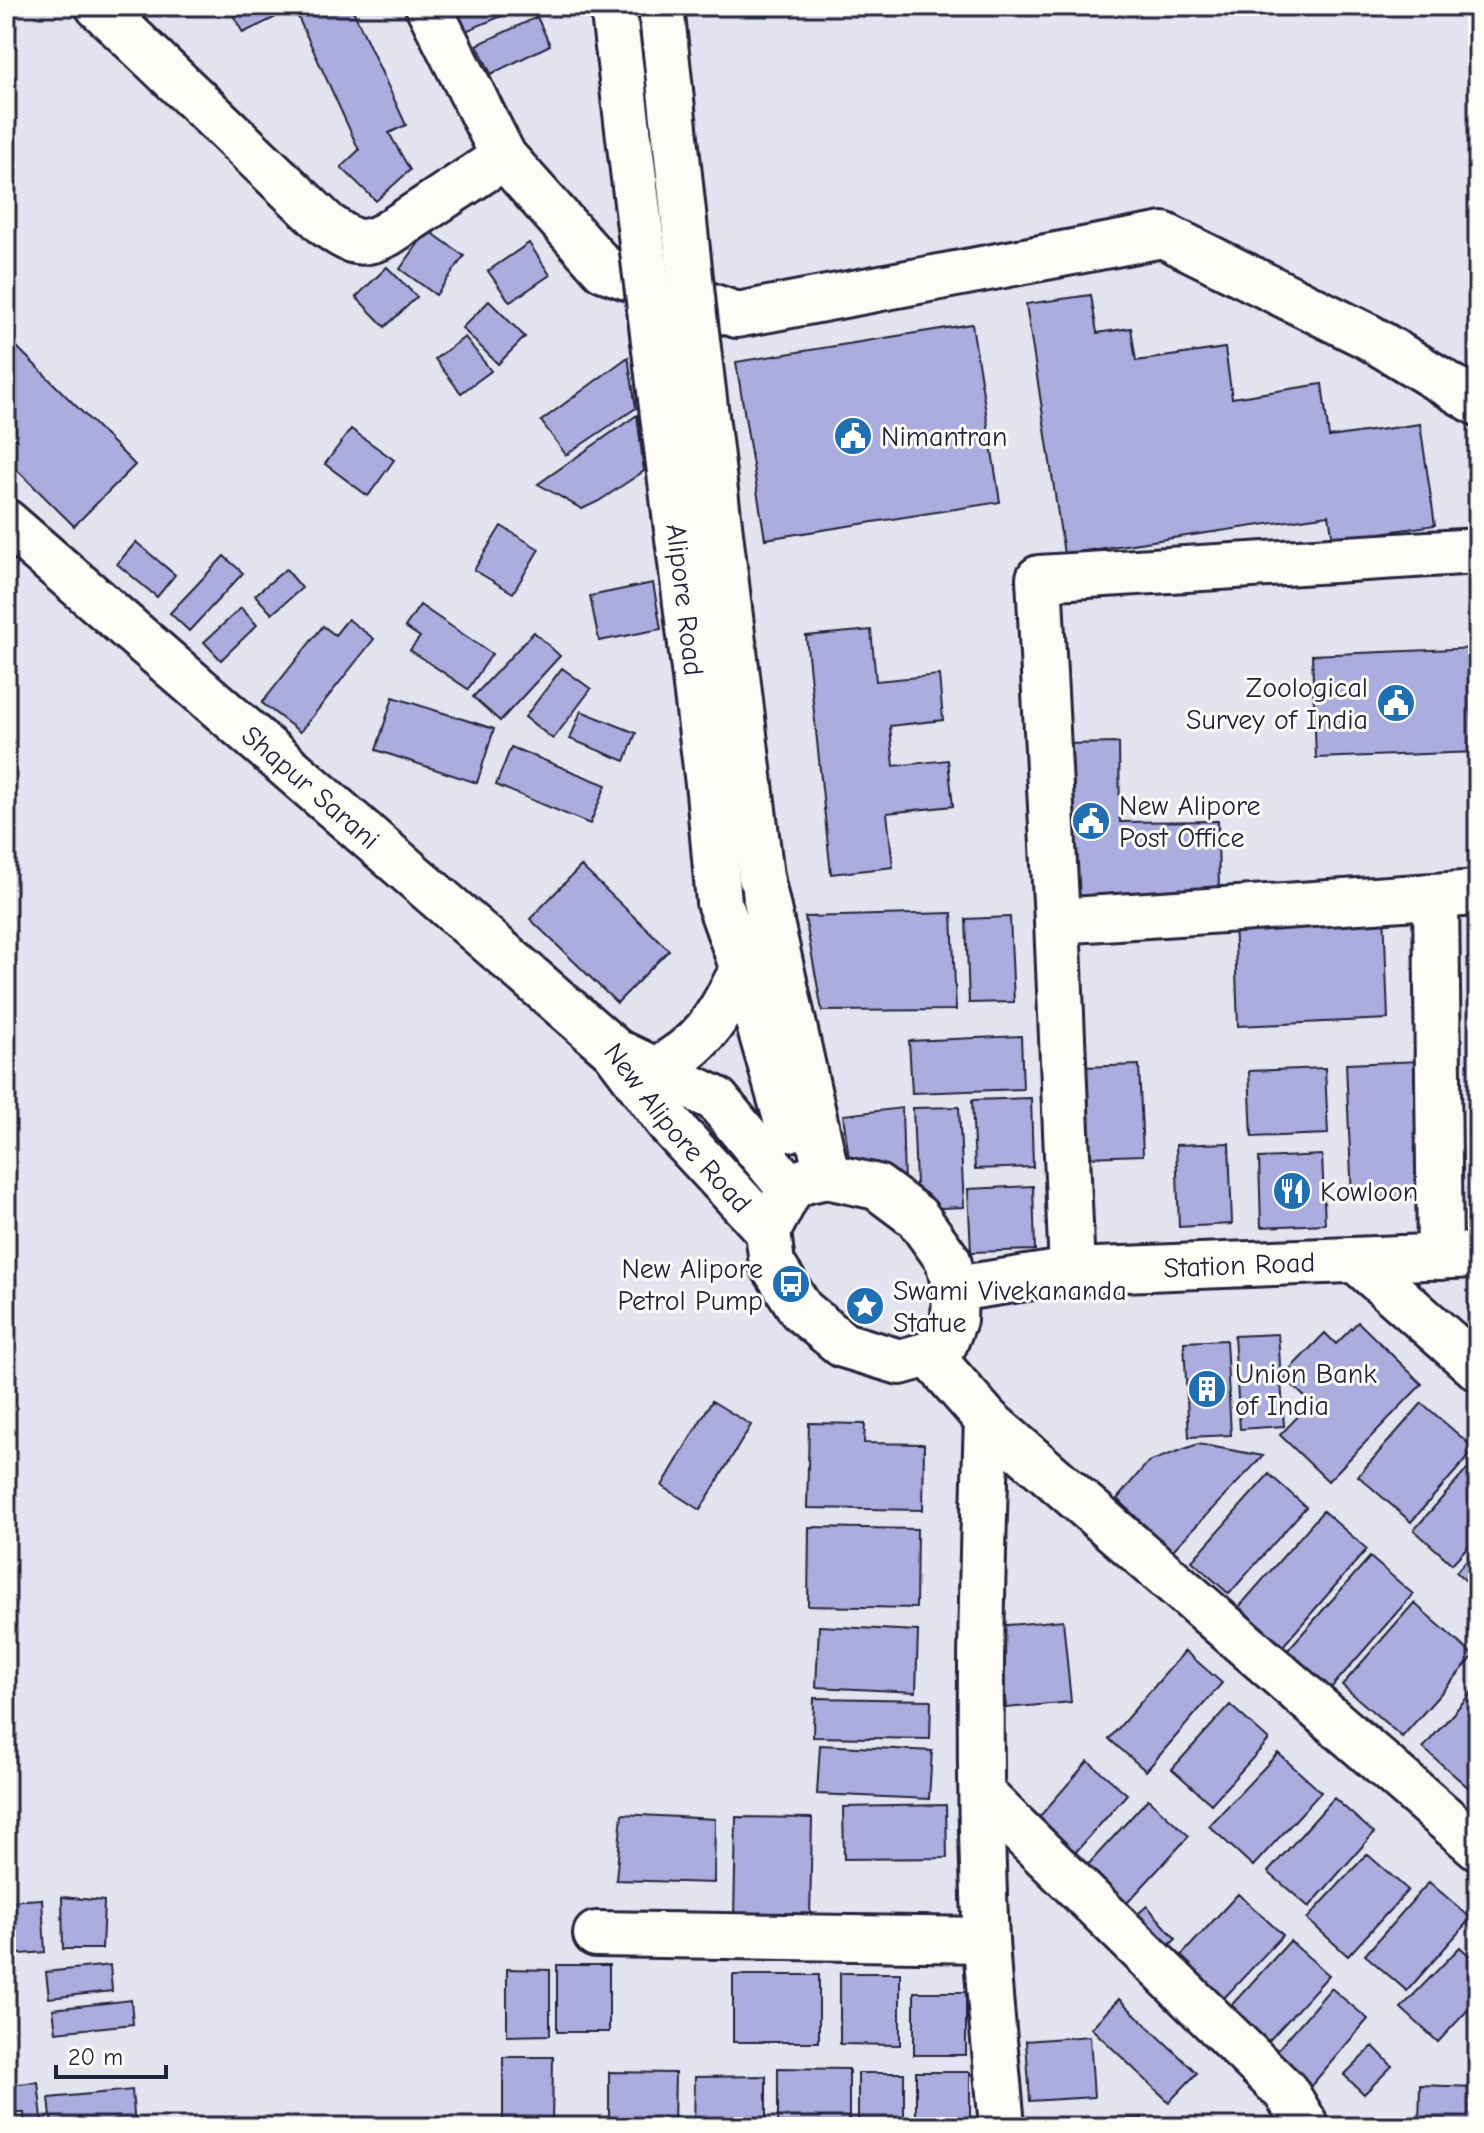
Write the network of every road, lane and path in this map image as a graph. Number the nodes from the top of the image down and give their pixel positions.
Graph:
1 (98, 6) edge
2 (428, 6) edge
3 (613, 6) edge
4 (661, 6) edge
5 (504, 157) junction
6 (1478, 403) edge
7 (6, 522) edge
8 (1478, 551) edge
9 (1457, 894) edge
10 (1057, 921) junction
11 (743, 969) junction
12 (614, 1050) junction
13 (655, 1070) junction
14 (807, 1182) junction
15 (768, 1231) junction
16 (1459, 1256) edge
17 (1357, 1261) junction
18 (1072, 1271) junction
19 (955, 1289) junction
20 (929, 1354) junction
21 (1478, 1368) edge
22 (987, 1420) junction
23 (982, 1794) junction
24 (1478, 1847) edge
25 (596, 1934) dead end
26 (986, 1940) junction
27 (1002, 2127) edge
28 (1307, 2127) edge

1 - 5 street
2 - 5 street
3 - 11 street, Alipore Road, bridge
4 - 14 street, Alipore Road, bridge
5 - 6 street
7 - 12 street, Shapur Sarani
8 - 10 street
9 - 10 street
9 - 16 street
10 - 18 street
11 - 13 street
11 - 14 street, Alipore Road
12 - 13 street, New Alipore Road
12 - 15 street, New Alipore Road
13 - 14 street, New Alipore Road
14 - 15 street
14 - 19 street
15 - 20 street
16 - 17 street, Station Road
17 - 18 street, Station Road
17 - 21 street
18 - 19 street, Station Road
19 - 20 street
20 - 22 street
22 - 23 street
22 - 24 street
23 - 26 street
23 - 28 street
25 - 26 street
26 - 27 street

